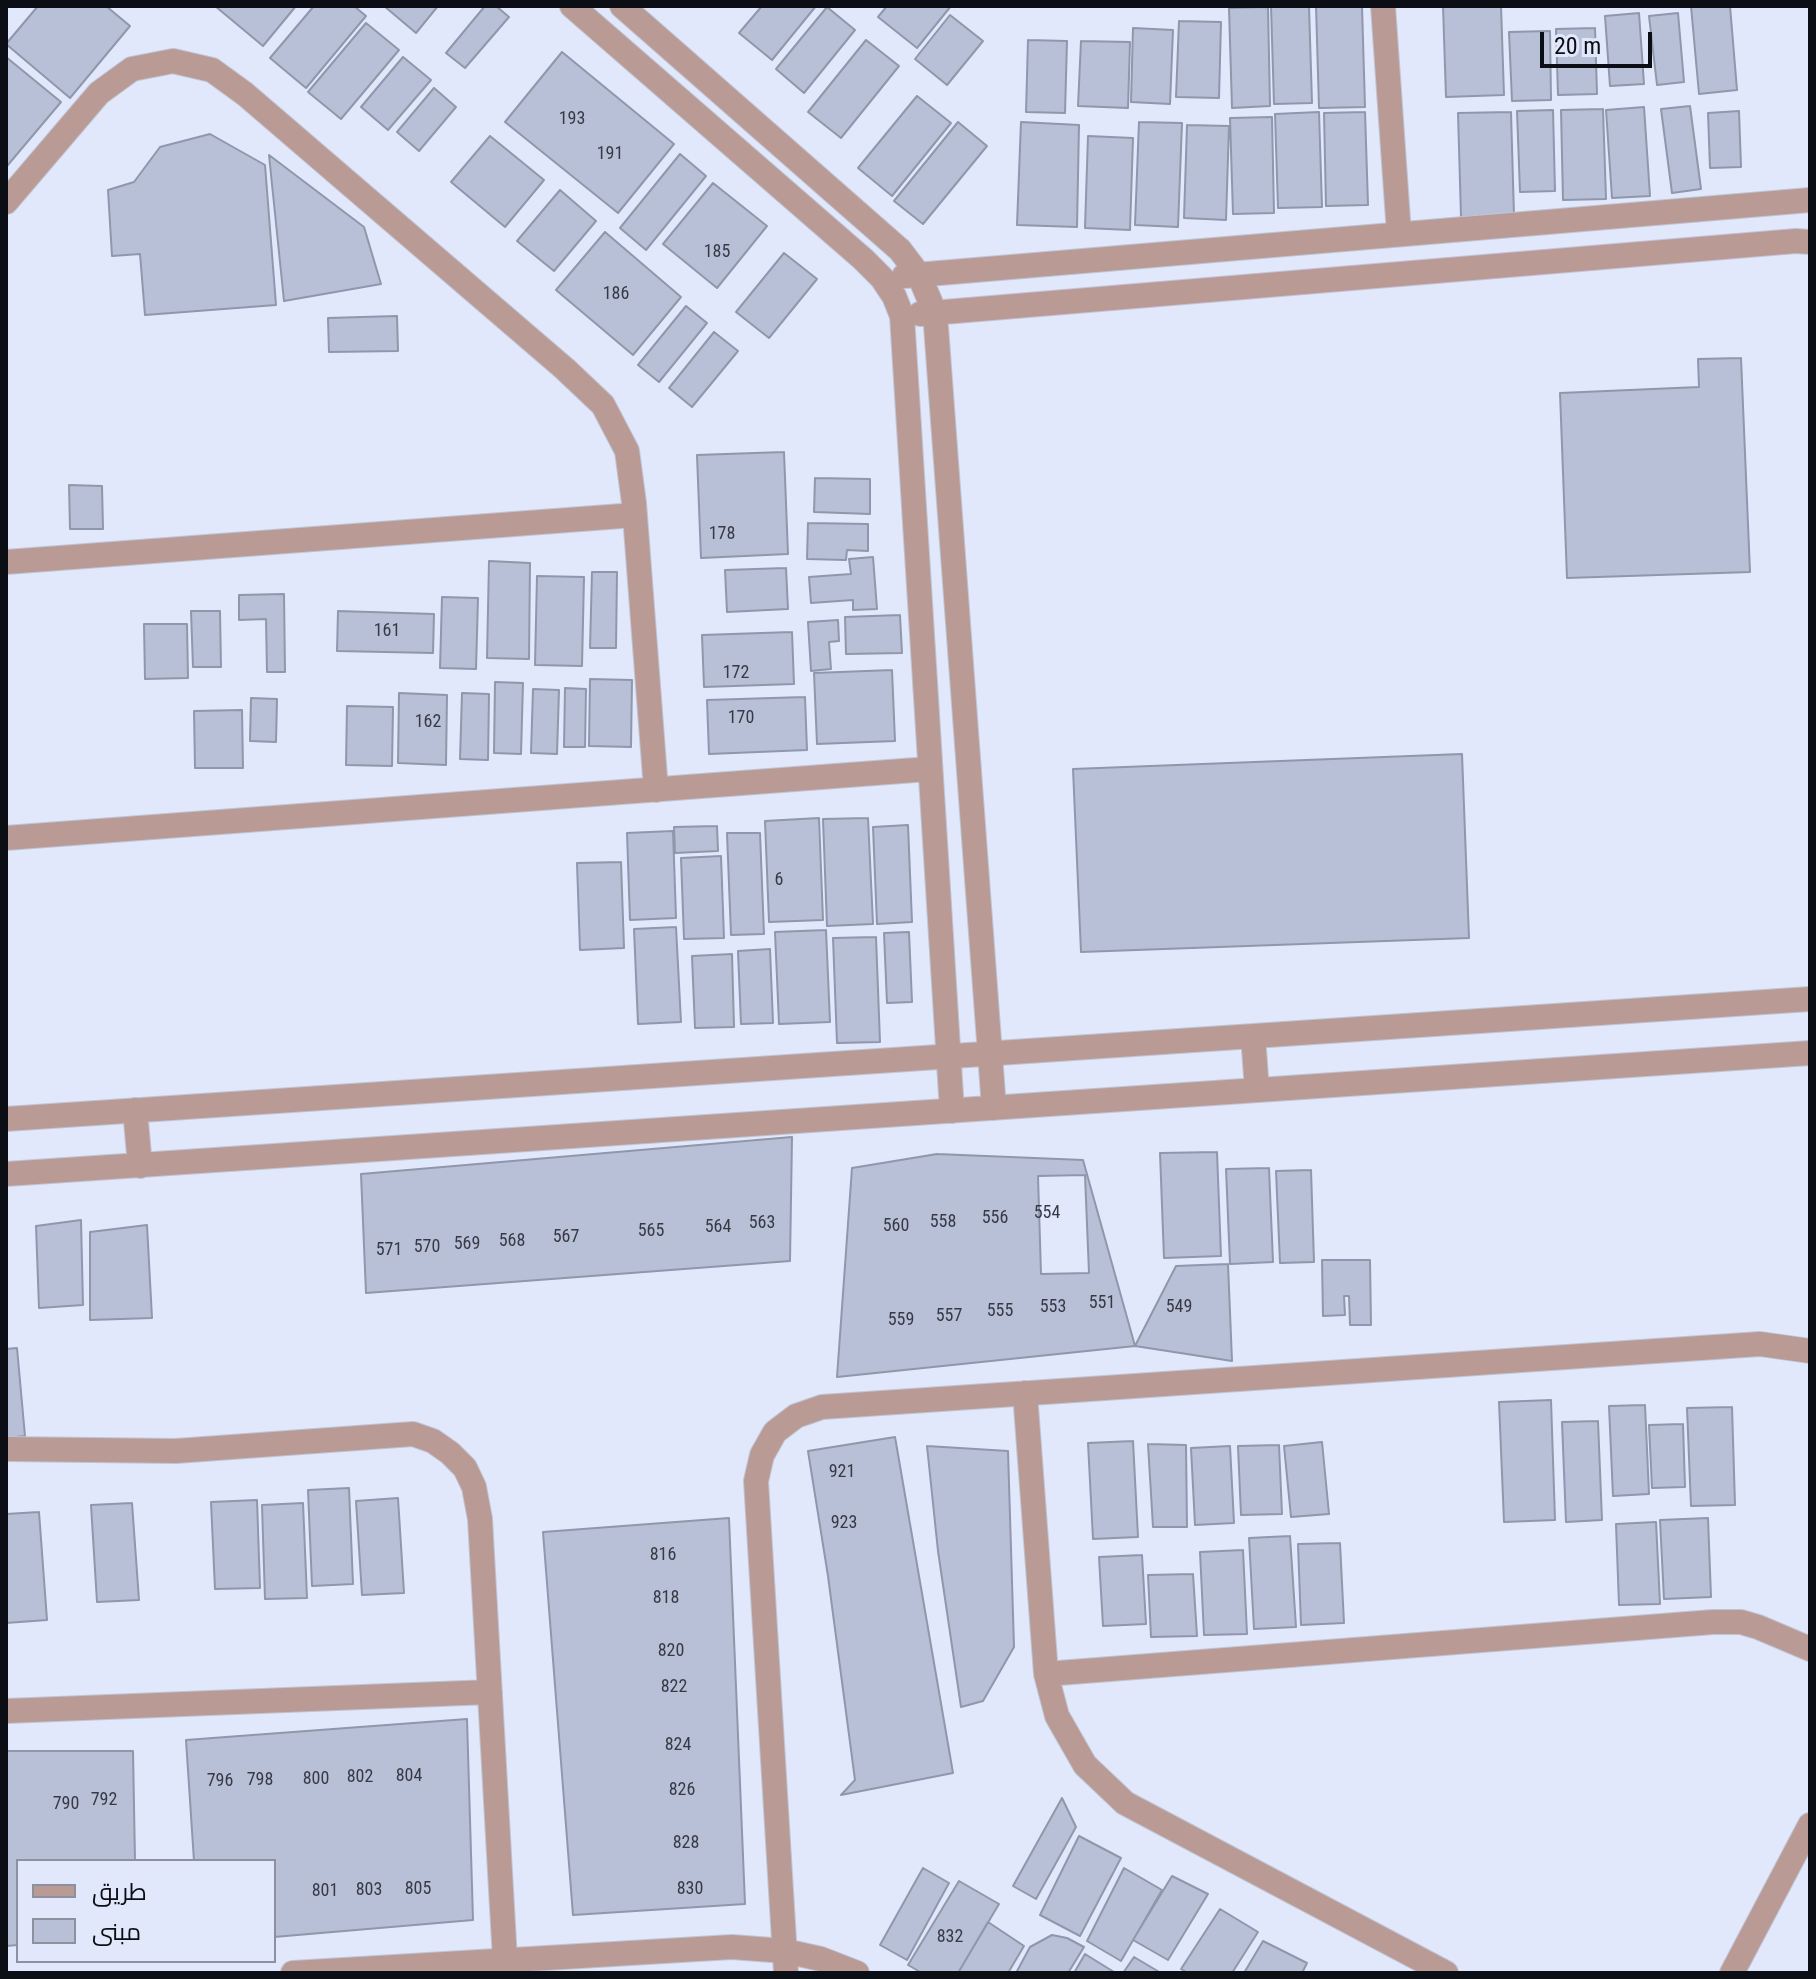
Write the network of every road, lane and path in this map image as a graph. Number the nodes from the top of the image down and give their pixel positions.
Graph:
1 (572, 6) edge
2 (622, 6) edge
3 (1383, 6) edge
4 (1810, 200) edge
5 (6, 202) edge
6 (1399, 234) junction
7 (1810, 242) edge
8 (919, 275) junction
9 (882, 278) junction
10 (935, 313) junction
11 (902, 316) junction
12 (635, 515) junction
13 (6, 562) edge
14 (968, 738) junction
15 (928, 741) junction
16 (929, 769) junction
17 (656, 790) junction
18 (6, 838) edge
19 (1810, 999) edge
20 (1253, 1036) junction
21 (991, 1053) junction
22 (1810, 1053) edge
23 (948, 1056) junction
24 (1257, 1090) junction
25 (994, 1108) junction
26 (135, 1110) junction
27 (952, 1111) junction
28 (6, 1119) edge
29 (140, 1166) junction
30 (6, 1174) edge
31 (1810, 1351) edge
32 (1025, 1393) junction
33 (6, 1449) edge
34 (1810, 1649) edge
35 (1046, 1674) junction
36 (490, 1692) junction
37 (6, 1711) edge
38 (1810, 1825) edge
39 (505, 1960) junction
40 (786, 1962) edge
41 (293, 1973) edge
42 (857, 1973) edge
43 (1446, 1973) edge
44 (1732, 1973) edge

1 - 9 street
2 - 8 street
3 - 6 street
4 - 6 street
5 - 12 street
6 - 8 street
7 - 10 street
8 - 9 street
8 - 10 street
9 - 11 street
10 - 11 street
10 - 14 street
11 - 15 street
12 - 13 street
12 - 17 street
14 - 15 street
14 - 21 street
15 - 16 street
16 - 17 street
16 - 23 street
17 - 18 street
19 - 20 street
20 - 21 street
20 - 24 street
21 - 23 street
21 - 25 street
22 - 24 street
23 - 26 street
23 - 27 street
24 - 25 street
25 - 27 street
26 - 28 street
26 - 29 street
27 - 29 street
29 - 30 street
31 - 32 street
32 - 35 street
32 - 40 street
33 - 36 street
34 - 35 street
35 - 43 street
36 - 37 street
36 - 39 street
38 - 44 street
39 - 40 street
39 - 41 street
40 - 42 street

